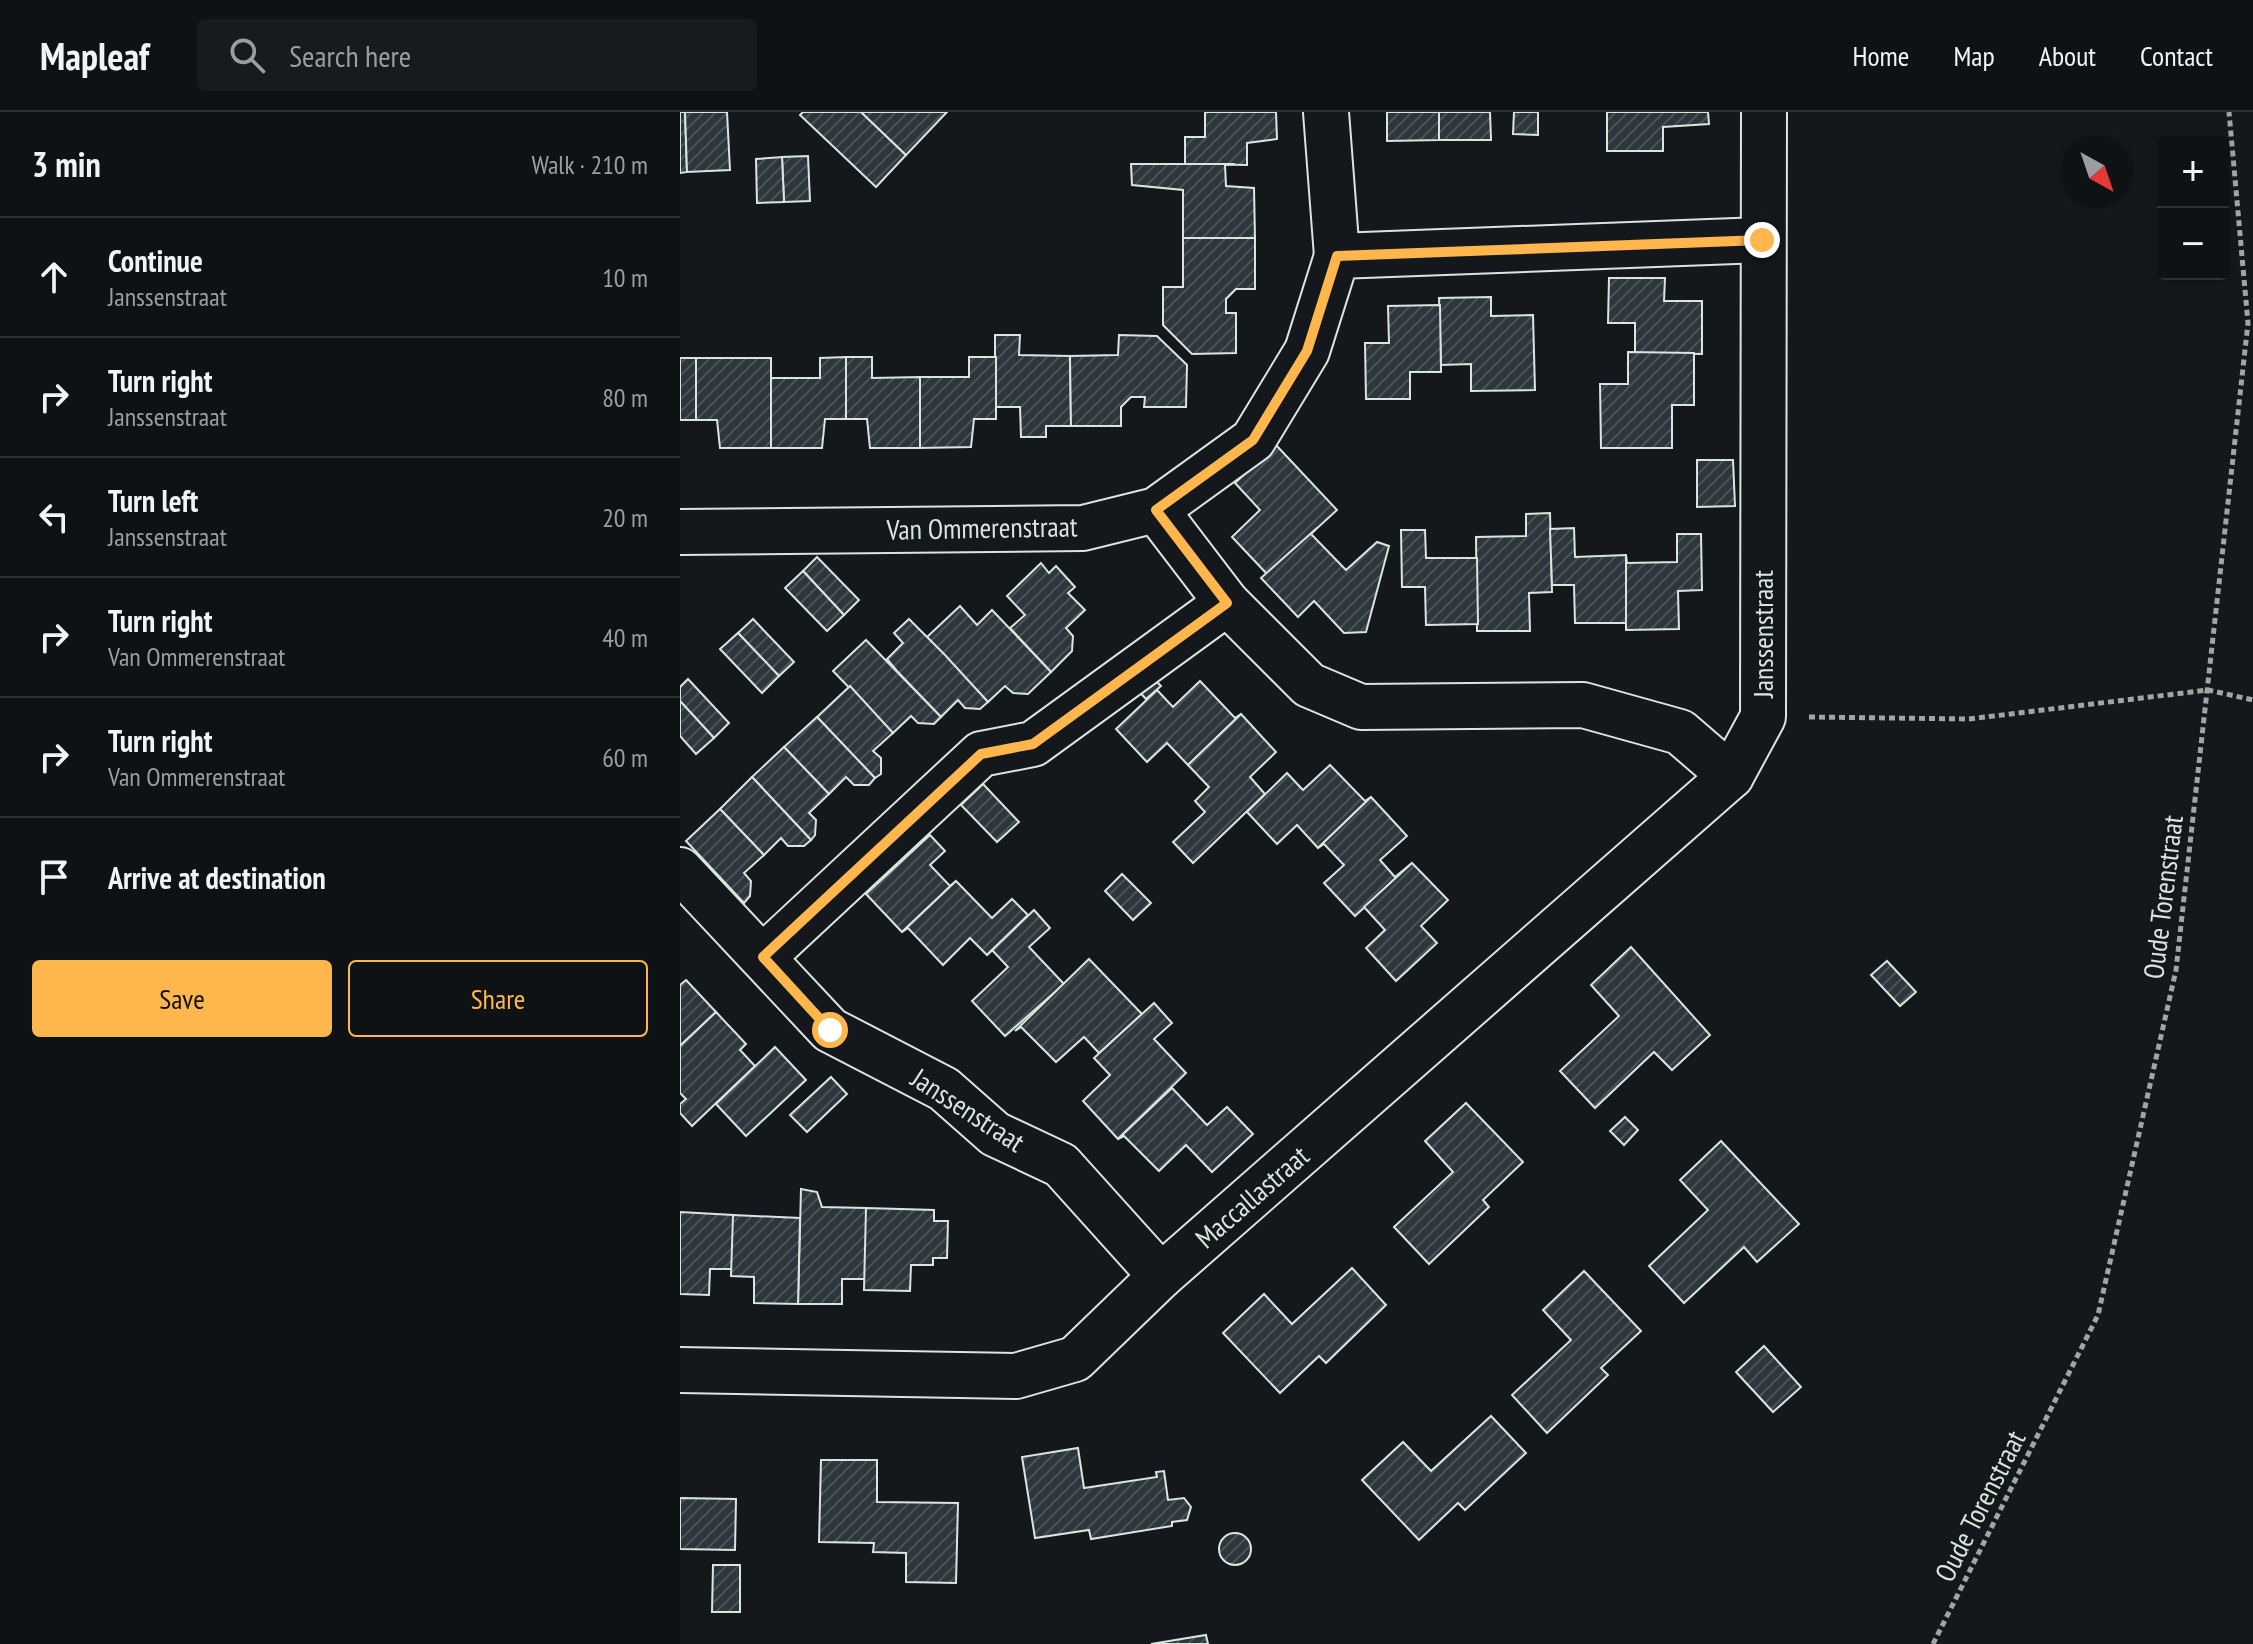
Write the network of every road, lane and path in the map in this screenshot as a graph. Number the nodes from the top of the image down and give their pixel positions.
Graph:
1 (1326, 112) edge
2 (1764, 112) edge
3 (2229, 112) edge
4 (1762, 240) junction
5 (1337, 256) junction
6 (1156, 510) junction
7 (680, 532) edge
8 (1227, 603) junction
9 (2208, 690) junction
10 (2253, 700) edge
11 (1763, 717) junction
12 (1731, 776) junction
13 (680, 870) edge
14 (763, 957) junction
15 (1161, 1276) junction
16 (680, 1370) edge
17 (1933, 1644) edge

1 - 5 street
2 - 4 street, Janssenstraat
3 - 9 path, Oude Torenstraat
4 - 5 street
4 - 11 street, Janssenstraat
5 - 6 street, Van Ommerenstraat
6 - 7 street, Van Ommerenstraat
6 - 8 street
8 - 12 street
8 - 14 street
9 - 10 path
9 - 11 path
9 - 17 path, Oude Torenstraat
11 - 12 street, Janssenstraat
12 - 15 street, Maccallastraat
13 - 14 street, Janssenstraat
14 - 15 street, Janssenstraat
15 - 16 street, Maccallastraat

